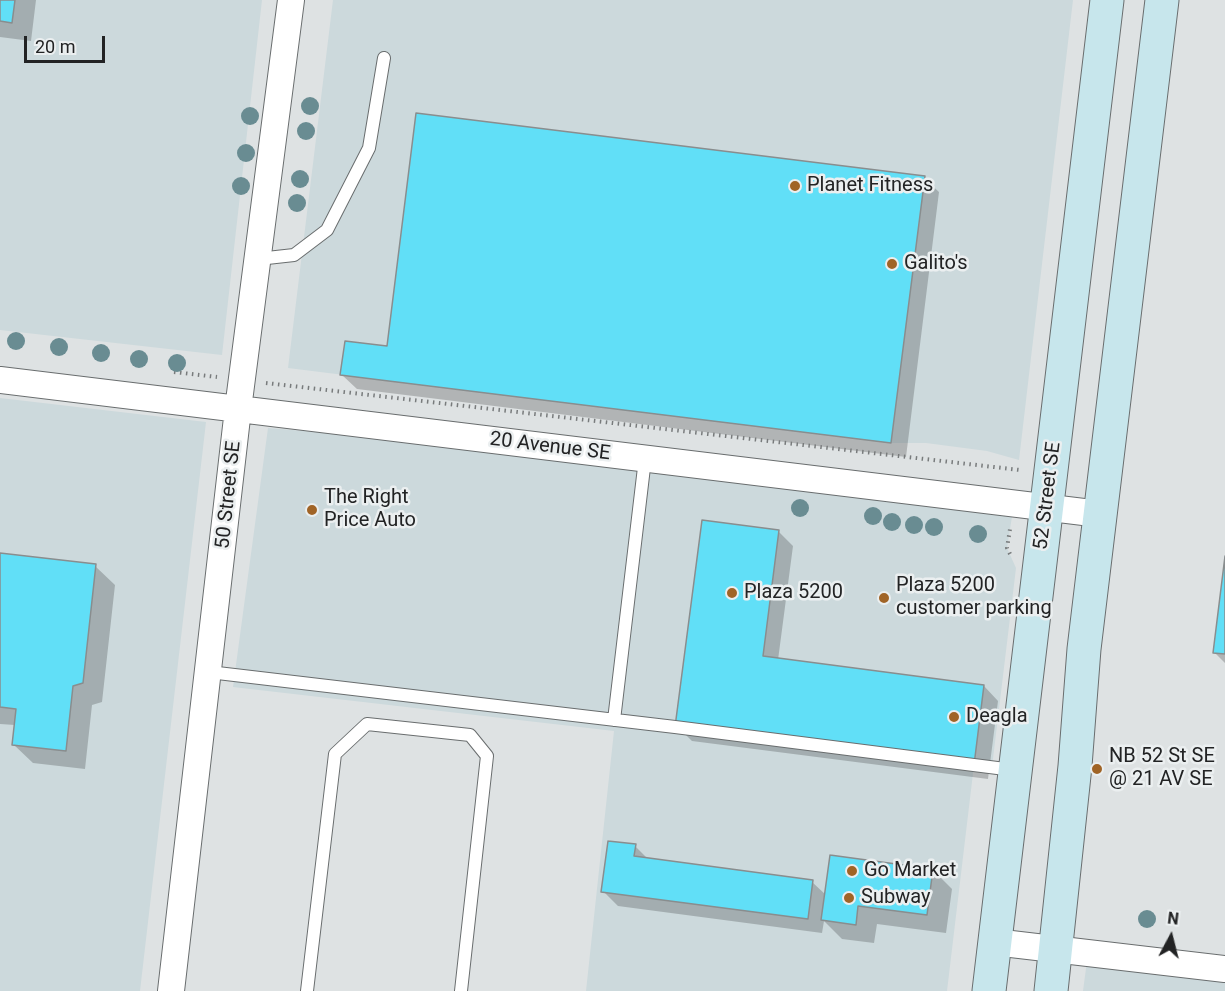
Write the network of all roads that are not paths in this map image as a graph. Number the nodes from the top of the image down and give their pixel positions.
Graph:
1 (291, 0) edge
2 (1107, 0) edge
3 (1162, 0) edge
4 (384, 58) dead end
5 (258, 259) junction
6 (0, 380) edge
7 (238, 410) junction
8 (645, 459) junction
9 (1047, 508) junction
10 (1100, 514) junction
11 (209, 672) junction
12 (614, 720) junction
13 (1014, 771) junction
14 (994, 942) junction
15 (1056, 947) junction
16 (1225, 969) edge
17 (171, 991) edge
18 (307, 991) edge
19 (461, 991) edge
20 (989, 991) edge
21 (1050, 991) edge

1 - 5 street, 50 Street SE
2 - 9 main road, 52 Street SE
3 - 10 main road
4 - 5 lane
5 - 7 street, 50 Street SE
6 - 7 street, 20 Avenue SE
7 - 8 street, 20 Avenue SE
7 - 11 street, 50 Street SE
8 - 9 street, 20 Avenue SE
8 - 12 lane
9 - 10 street, 20 Avenue SE
9 - 13 main road, 52 Street SE
10 - 15 main road
11 - 12 lane
11 - 17 street, 50 Street SE
12 - 13 lane
13 - 14 main road, 52 Street SE
14 - 15 street
14 - 20 main road, 52 Street SE
15 - 16 street
15 - 21 main road
18 - 19 lane

